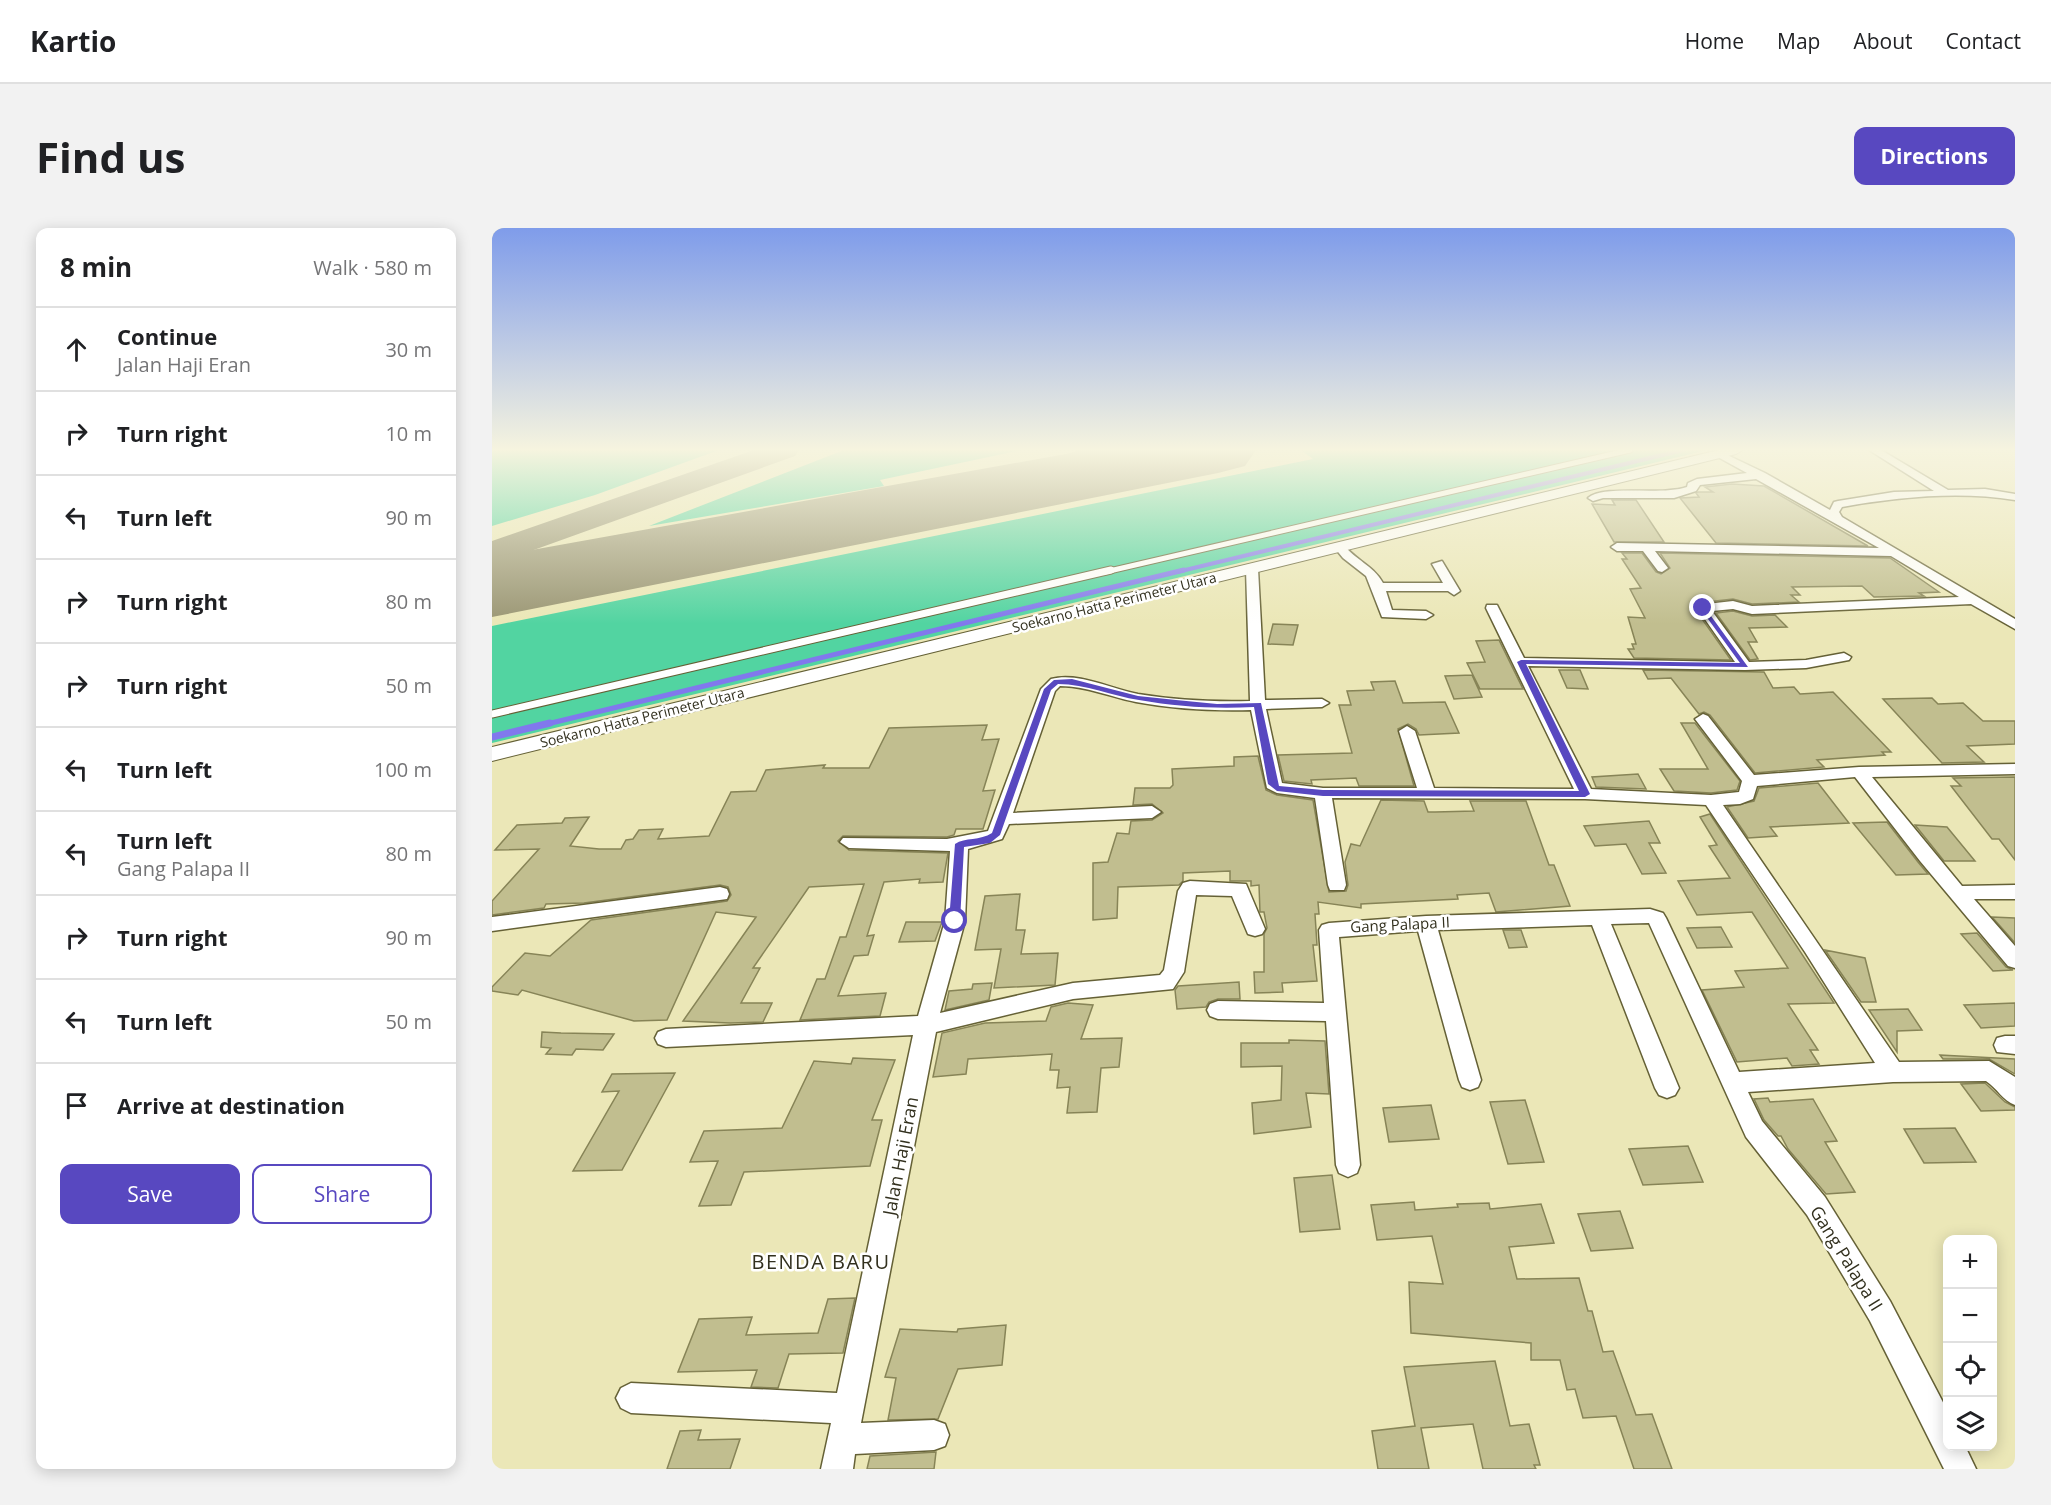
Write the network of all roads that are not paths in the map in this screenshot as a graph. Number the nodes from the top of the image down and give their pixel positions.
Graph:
1 (1380, 508) edge
2 (1527, 508) edge
3 (1819, 508) edge
4 (1836, 508) edge
5 (1838, 519) junction
6 (1340, 547) junction
7 (1617, 548) dead end
8 (1647, 548) junction
9 (1893, 552) junction
10 (1438, 564) dead end
11 (1662, 568) dead end
12 (1252, 569) junction
13 (1378, 587) junction
14 (1975, 600) junction
15 (1492, 608) dead end
16 (1426, 615) dead end
17 (2015, 625) edge
18 (1845, 657) dead end
19 (1521, 662) junction
20 (1745, 666) junction
21 (1322, 703) dead end
22 (1258, 705) junction
23 (492, 714) edge
24 (1703, 719) dead end
25 (1407, 731) dead end
26 (492, 753) edge
27 (2015, 769) edge
28 (1859, 772) junction
29 (1750, 781) junction
30 (1427, 792) junction
31 (1323, 793) junction
32 (1585, 794) junction
33 (1711, 800) junction
34 (1152, 812) dead end
35 (1000, 819) junction
36 (849, 842) dead end
37 (959, 844) junction
38 (1337, 885) dead end
39 (2015, 892) edge
40 (1957, 893) junction
41 (720, 894) dead end
42 (1599, 918) junction
43 (1426, 922) junction
44 (492, 924) edge
45 (1255, 929) dead end
46 (2015, 960) edge
47 (1218, 1010) dead end
48 (1335, 1012) junction
49 (926, 1025) junction
50 (666, 1038) dead end
51 (1893, 1072) junction
52 (1470, 1080) dead end
53 (1731, 1083) junction
54 (1667, 1088) dead end
55 (2015, 1095) edge
56 (1348, 1165) dead end
57 (631, 1398) dead end
58 (851, 1409) junction
59 (934, 1435) dead end
60 (1943, 1435) edge
61 (844, 1439) junction
62 (1951, 1451) edge
63 (837, 1469) edge
64 (1960, 1469) edge

1 - 23 lane
2 - 6 main road, Soekarno Hatta Perimeter Utara
3 - 5 street
4 - 5 street
5 - 9 street
6 - 12 main road, Soekarno Hatta Perimeter Utara
6 - 13 street
7 - 8 street
8 - 9 street
8 - 11 street
9 - 14 street
10 - 13 street
12 - 22 street
12 - 26 main road, Soekarno Hatta Perimeter Utara
13 - 16 street
14 - 17 street
14 - 20 street
15 - 19 street
18 - 20 street
19 - 20 street
19 - 32 street
21 - 22 street
22 - 31 street
22 - 35 street
24 - 29 street
25 - 30 street
27 - 28 street
28 - 29 street
28 - 40 street
29 - 33 street
30 - 31 street
30 - 32 street
31 - 38 street
32 - 33 street
33 - 51 street
34 - 35 street
35 - 37 street
36 - 37 street
37 - 49 street, Jalan Haji Eran
39 - 40 street
40 - 46 street
41 - 44 street
42 - 43 street, Gang Palapa II
42 - 53 street, Gang Palapa II
42 - 54 street
43 - 48 street, Gang Palapa II
43 - 52 street
45 - 49 street
47 - 48 street
48 - 56 street, Gang Palapa II
49 - 50 street
49 - 58 street, Jalan Haji Eran
51 - 53 street
51 - 55 street
53 - 60 street, Gang Palapa II
57 - 58 street
58 - 61 street, Jalan Haji Eran
59 - 61 street
61 - 63 street, Jalan Haji Eran
62 - 64 street, Gang Palapa II

